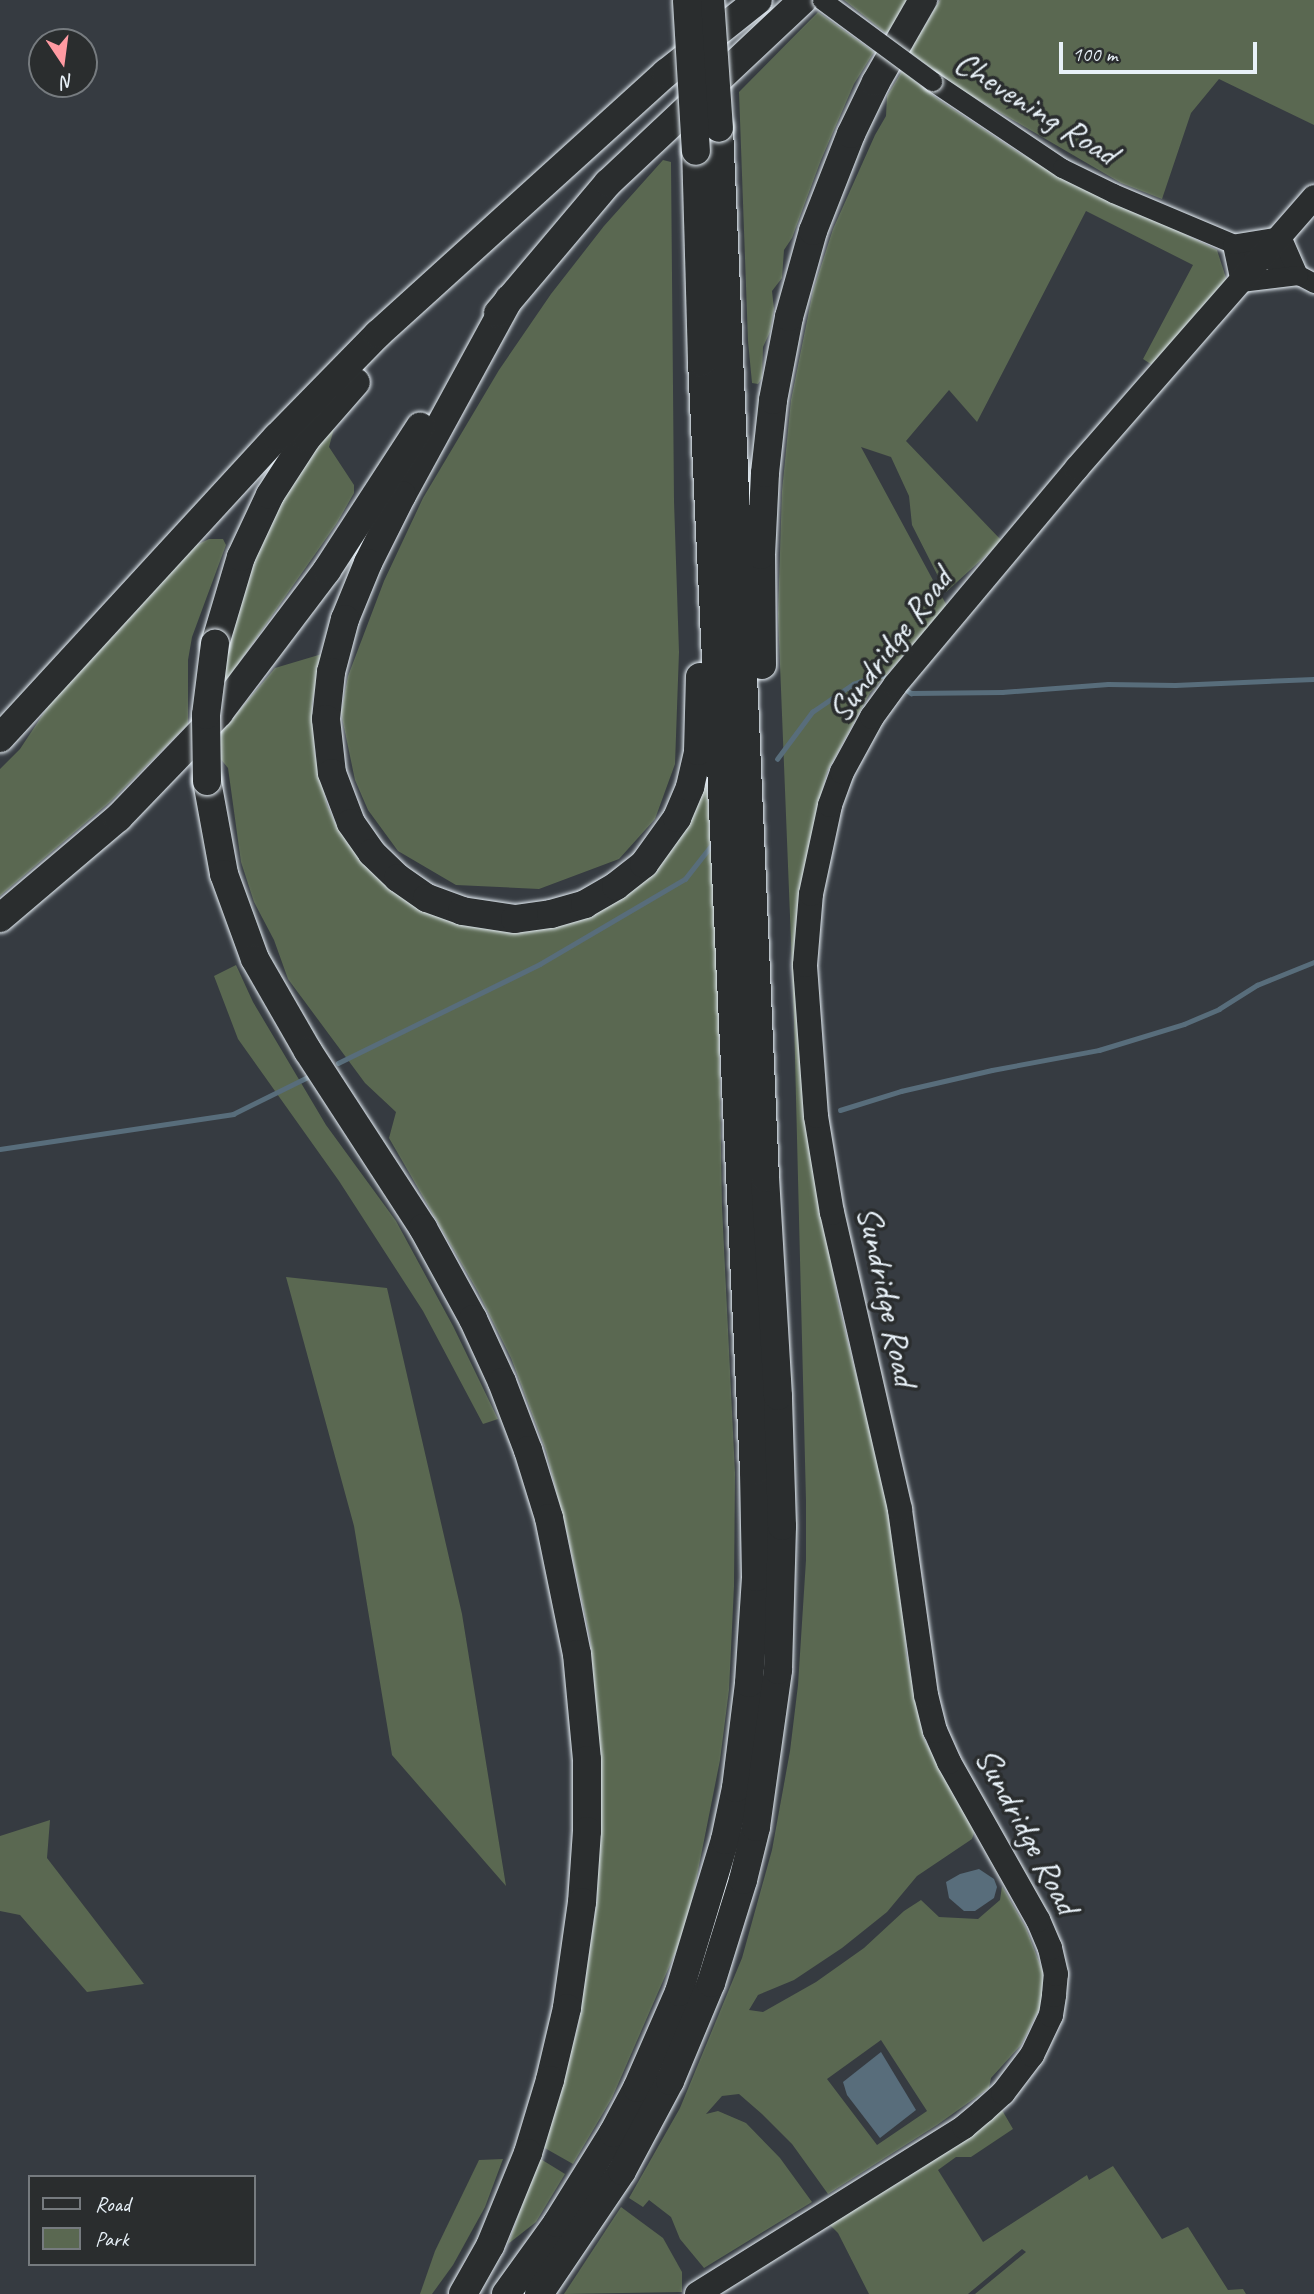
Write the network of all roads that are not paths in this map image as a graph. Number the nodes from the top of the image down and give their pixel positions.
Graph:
1 (695, 0) edge
2 (759, 0) edge
3 (803, 0) edge
4 (822, 0) edge
5 (923, 0) edge
6 (1314, 197) edge
7 (1281, 236) junction
8 (1232, 244) junction
9 (1263, 256) junction
10 (1306, 279) edge
11 (1240, 282) junction
12 (509, 299) junction
13 (702, 362) junction
14 (0, 738) edge
15 (0, 918) edge
16 (772, 1256) junction
17 (463, 2294) edge
18 (506, 2294) edge
19 (539, 2294) edge
20 (697, 2294) edge

1 - 13 highway, bridge
1 - 16 highway, bridge
2 - 14 highway
2 - 17 highway, bridge
3 - 12 highway
4 - 8 street, Chevening Road, bridge
5 - 16 highway
6 - 7 main road, Sundridge Road
7 - 8 street
7 - 9 main road, Sundridge Road
7 - 10 street
8 - 9 street, Chevening Road
8 - 11 street
9 - 10 street, Chevening Road
9 - 11 main road, Sundridge Road
10 - 11 street
11 - 20 main road, Sundridge Road
12 - 13 highway
12 - 15 highway
13 - 18 highway
16 - 19 highway

